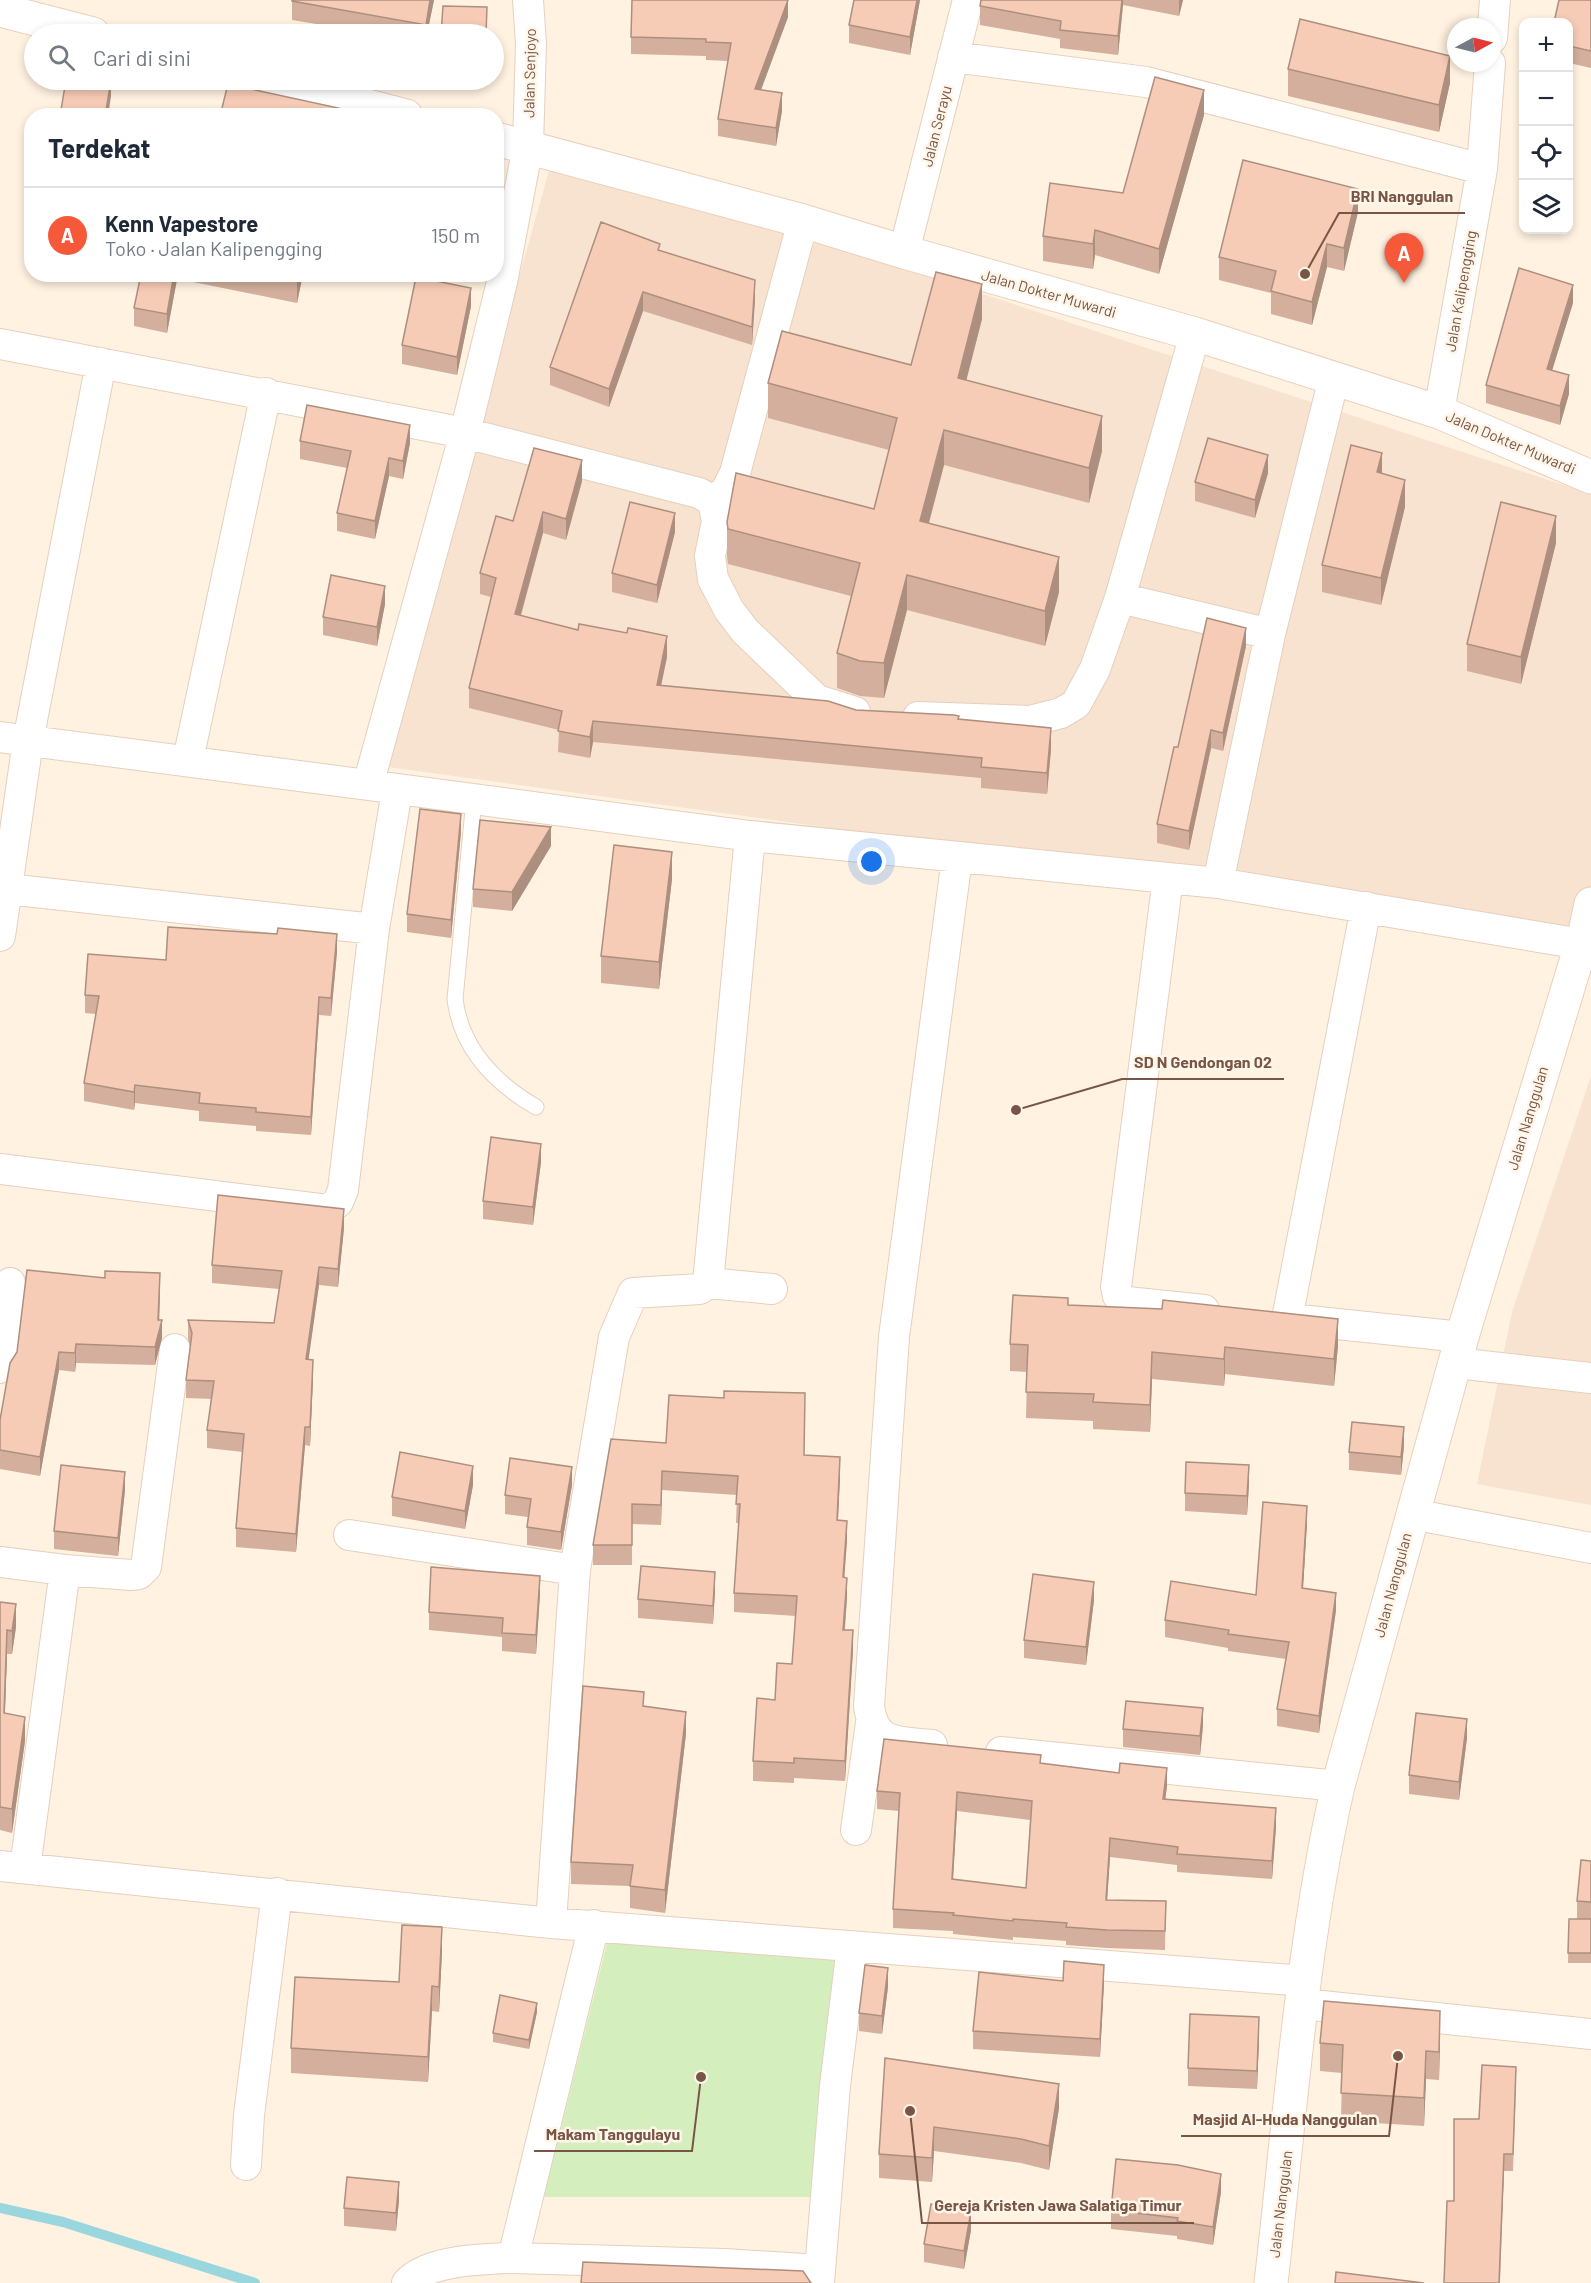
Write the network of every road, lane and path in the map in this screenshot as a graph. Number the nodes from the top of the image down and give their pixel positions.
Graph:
1 (528, 0) edge
2 (968, 0) edge
3 (1495, 0) edge
4 (0, 10) edge
5 (1494, 18) edge
6 (54, 24) edge
7 (953, 57) junction
8 (1489, 72) edge
9 (306, 90) edge
10 (375, 108) edge
11 (504, 141) edge
12 (528, 146) junction
13 (1482, 169) junction
14 (803, 221) junction
15 (904, 252) junction
16 (504, 272) edge
17 (502, 282) edge
18 (1195, 334) junction
19 (0, 344) edge
20 (101, 363) junction
21 (1334, 378) junction
22 (266, 393) junction
23 (1439, 412) junction
24 (465, 433) junction
25 (1591, 477) edge
26 (713, 501) junction
27 (1120, 598) junction
28 (1270, 634) junction
29 (14, 739) edge
30 (188, 760) junction
31 (368, 785) junction
32 (397, 791) junction
33 (476, 817) junction
34 (750, 836) junction
35 (957, 858) junction
36 (1168, 878) junction
37 (1218, 883) junction
38 (7, 889) junction
39 (1591, 904) edge
40 (1366, 907) junction
41 (374, 929) junction
42 (0, 936) edge
43 (1581, 944) junction
44 (536, 1107) dead end
45 (0, 1169) edge
46 (10, 1283) dead end
47 (708, 1283) junction
48 (772, 1289) dead end
49 (1230, 1313) edge
50 (175, 1349) dead end
51 (1459, 1350) junction
52 (0, 1368) edge
53 (1591, 1378) edge
54 (1412, 1514) junction
55 (349, 1535) dead end
56 (1591, 1548) edge
57 (0, 1562) edge
58 (65, 1570) junction
59 (575, 1570) junction
60 (871, 1723) junction
61 (1338, 1786) junction
62 (856, 1830) dead end
63 (13, 1867) edge
64 (277, 1893) junction
65 (550, 1923) junction
66 (594, 1925) junction
67 (852, 1947) junction
68 (1304, 1992) junction
69 (1591, 2034) edge
70 (246, 2165) dead end
71 (499, 2267) edge
72 (820, 2277) edge
73 (407, 2283) edge
74 (1271, 2283) edge

1 - 12 street, Jalan Senjoyo
2 - 7 street, Jalan Serayu
3 - 5 street
4 - 6 street
7 - 13 street
7 - 15 street, Jalan Serayu
8 - 13 street, Jalan Kalipengging
9 - 10 street
11 - 12 street, Jalan Dokter Muwardi
12 - 14 street, Jalan Dokter Muwardi
12 - 16 street, Jalan Senjoyo
13 - 23 street, Jalan Kalipengging
14 - 15 street, Jalan Dokter Muwardi
14 - 26 street
15 - 18 street, Jalan Dokter Muwardi
17 - 24 street, Jalan Senjoyo
18 - 21 street, Jalan Dokter Muwardi
18 - 27 street
19 - 20 street
20 - 22 street
20 - 29 street
21 - 23 street, Jalan Dokter Muwardi
21 - 28 street
22 - 24 street
22 - 30 street
23 - 25 street, Jalan Dokter Muwardi
24 - 26 street
24 - 31 street, Jalan Senjoyo
26 - 27 street
27 - 28 street
28 - 37 street
29 - 30 street
29 - 38 street
30 - 31 street
31 - 32 street
32 - 33 street
32 - 41 street
33 - 34 street
33 - 44 lane
34 - 35 street
34 - 47 street
35 - 36 street
35 - 60 street
36 - 37 street
36 - 49 street
37 - 40 street
38 - 41 street
38 - 42 street
39 - 43 street, Jalan Nanggulan
40 - 43 street
40 - 51 street
41 - 45 street
43 - 51 street, Jalan Nanggulan
46 - 52 street
47 - 48 street
47 - 59 street
50 - 58 street
51 - 53 street
51 - 54 street, Jalan Nanggulan
54 - 56 street
54 - 61 street, Jalan Nanggulan
55 - 59 street
57 - 58 street
58 - 63 street
59 - 65 street
60 - 61 street
60 - 62 street
61 - 68 street, Jalan Nanggulan
63 - 64 street
64 - 65 street
64 - 70 street
65 - 66 street
66 - 67 street
66 - 71 street
67 - 68 street
67 - 72 street
68 - 69 street
68 - 74 street, Jalan Nanggulan
71 - 72 street
71 - 73 street

